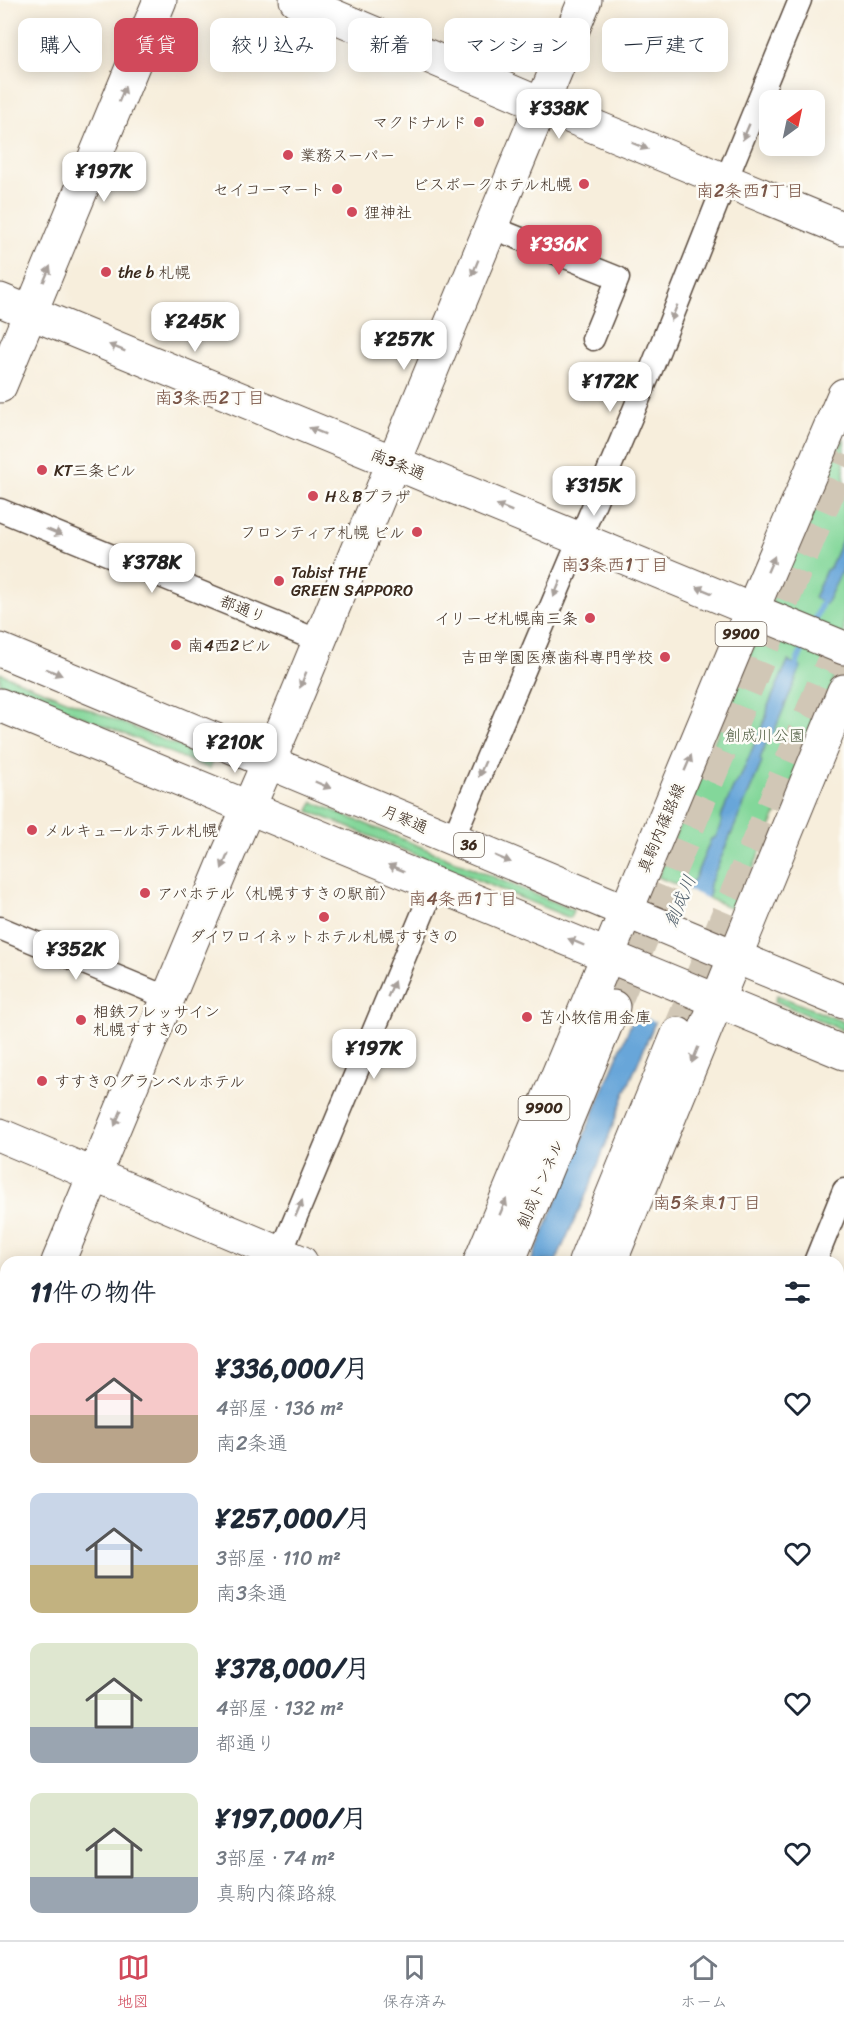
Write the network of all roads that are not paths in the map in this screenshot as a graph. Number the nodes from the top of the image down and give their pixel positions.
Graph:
1 (160, 0) edge
2 (296, 0) edge
3 (585, 0) edge
4 (800, 0) edge
5 (541, 105) junction
6 (726, 181) junction
7 (491, 227) junction
8 (844, 230) edge
9 (0, 300) edge
10 (30, 313) junction
11 (593, 339) dead end
12 (0, 386) edge
13 (844, 395) edge
14 (394, 462) junction
15 (0, 510) edge
16 (579, 538) junction
17 (752, 610) junction
18 (821, 638) edge
19 (319, 641) junction
20 (0, 650) edge
21 (844, 691) edge
22 (0, 705) edge
23 (269, 762) junction
24 (248, 807) junction
25 (453, 839) junction
26 (435, 884) junction
27 (626, 911) junction
28 (0, 928) edge
29 (608, 955) junction
30 (735, 956) junction
31 (168, 998) junction
32 (717, 1001) junction
33 (844, 1002) edge
34 (614, 1008) tunnel mouth
35 (678, 1034) tunnel mouth
36 (844, 1053) edge
37 (0, 1135) edge
38 (94, 1175) junction
39 (844, 1190) edge
40 (60, 1256) edge
41 (279, 1256) edge
42 (287, 1256) edge
43 (483, 1256) edge
44 (511, 1256) edge
45 (587, 1256) edge
46 (612, 1256) edge
47 (817, 1256) edge

10 -> 1 main road
2 - 5 main road
3 - 5 main road
4 -> 6 street
5 -> 6 main road
5 - 7 main road
6 - 8 main road
6 -> 16 street
7 - 11 street
7 -> 14 main road
9 - 10 main road, 南3条通
10 - 12 main road
14 -> 10 main road, 南3条通
17 -> 13 main road, 真駒内篠路線 / 9900
16 -> 14 main road, 南3条通
14 - 19 main road
15 -> 19 street, 都通り
17 -> 16 main road, 南3条通
16 -> 25 street
17 - 18 main road, 南3条通
27 -> 17 main road, 真駒内篠路線 / 9900
19 -> 23 main road
20 -> 23 main road, 月寒通 / 36
21 - 30 main road
22 - 24 main road
23 - 24 main road
23 -> 25 main road, 月寒通 / 36
26 -> 24 main road
24 -> 31 main road
25 -> 27 main road, 月寒通 / 36
29 -> 26 main road
42 -> 26 street
27 - 29 main road, 真駒内篠路線 / 9900
27 - 30 main road, 月寒通 / 36
28 - 31 street
29 - 32 main road
43 -> 29 main road, 真駒内篠路線 / 9900
30 - 32 main road
30 - 33 main road, 月寒通 / 36
31 -> 38 main road
32 - 36 main road
32 -> 46 main road
34 - 44 main road, 創成トンネル
35 - 45 main road
37 - 38 main road
38 - 40 main road
38 - 41 main road
39 - 47 street

